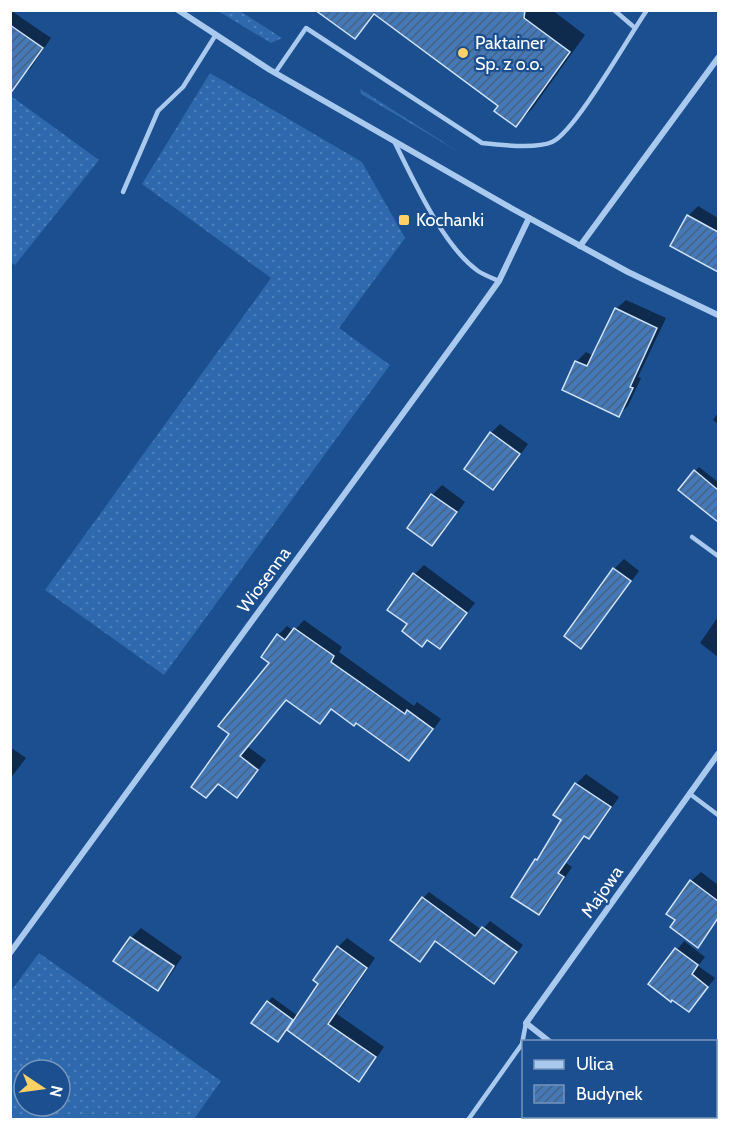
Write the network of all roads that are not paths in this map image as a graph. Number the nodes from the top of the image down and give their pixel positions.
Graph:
1 (178, 10) edge
2 (614, 10) edge
3 (647, 10) edge
4 (635, 28) junction
5 (215, 36) junction
6 (718, 58) edge
7 (275, 73) junction
8 (394, 141) junction
9 (123, 192) dead end
10 (529, 218) junction
11 (580, 246) junction
12 (499, 281) junction
13 (718, 315) edge
14 (692, 537) dead end
15 (718, 556) edge
16 (718, 754) edge
17 (690, 794) junction
18 (718, 815) edge
19 (10, 953) edge
20 (526, 1023) junction
21 (523, 1040) edge
22 (549, 1040) edge
23 (522, 1044) edge
24 (468, 1119) edge

1 - 5 street
2 - 4 lane
3 - 4 lane
4 - 7 lane
5 - 7 street
5 - 9 lane
6 - 11 street
7 - 8 street
8 - 10 street
8 - 12 lane
10 - 11 street
10 - 12 street, Wiosenna
11 - 13 street
12 - 19 street, Wiosenna
14 - 15 lane
16 - 17 street, Majowa
17 - 18 lane
17 - 20 street, Majowa
20 - 21 lane
20 - 22 street
23 - 24 lane

